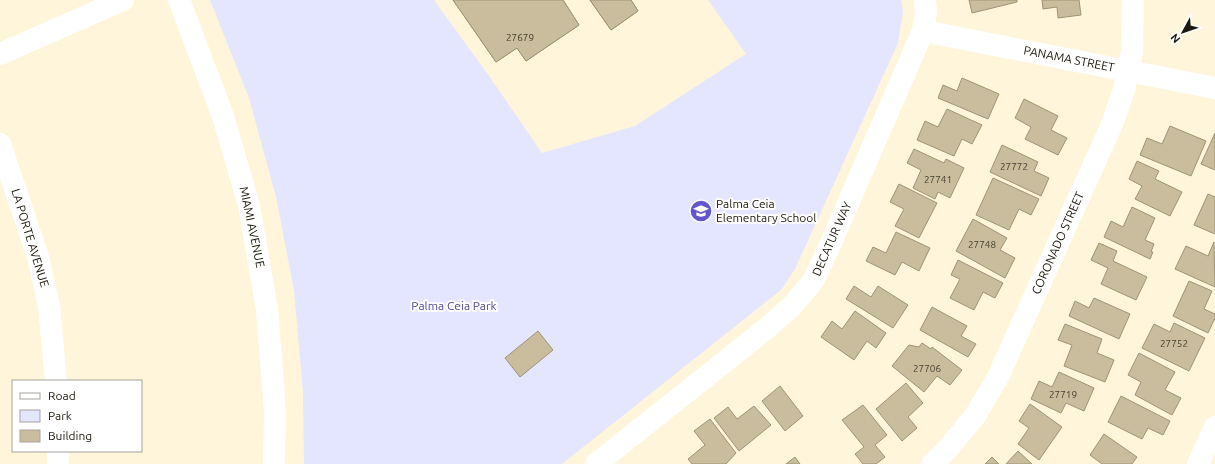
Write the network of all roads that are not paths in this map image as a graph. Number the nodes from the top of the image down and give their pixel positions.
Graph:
1 (123, 0) edge
2 (179, 0) edge
3 (925, 0) edge
4 (1133, 0) edge
5 (924, 31) junction
6 (0, 54) edge
7 (1128, 71) junction
8 (1215, 88) edge
9 (0, 144) edge
10 (56, 380) edge
11 (1215, 427) edge
12 (58, 452) edge
13 (58, 464) edge
14 (274, 464) edge
15 (596, 464) edge
16 (932, 464) edge
17 (1198, 464) edge

1 - 6 street
2 - 14 street, MIAMI AVENUE
3 - 5 street, DECATUR WAY
4 - 7 street, CORONADO STREET
5 - 7 street, PANAMA STREET
5 - 15 street, DECATUR WAY
7 - 8 street, PANAMA STREET
7 - 16 street, CORONADO STREET
9 - 10 street, LA PORTE AVENUE
11 - 17 street
12 - 13 street

